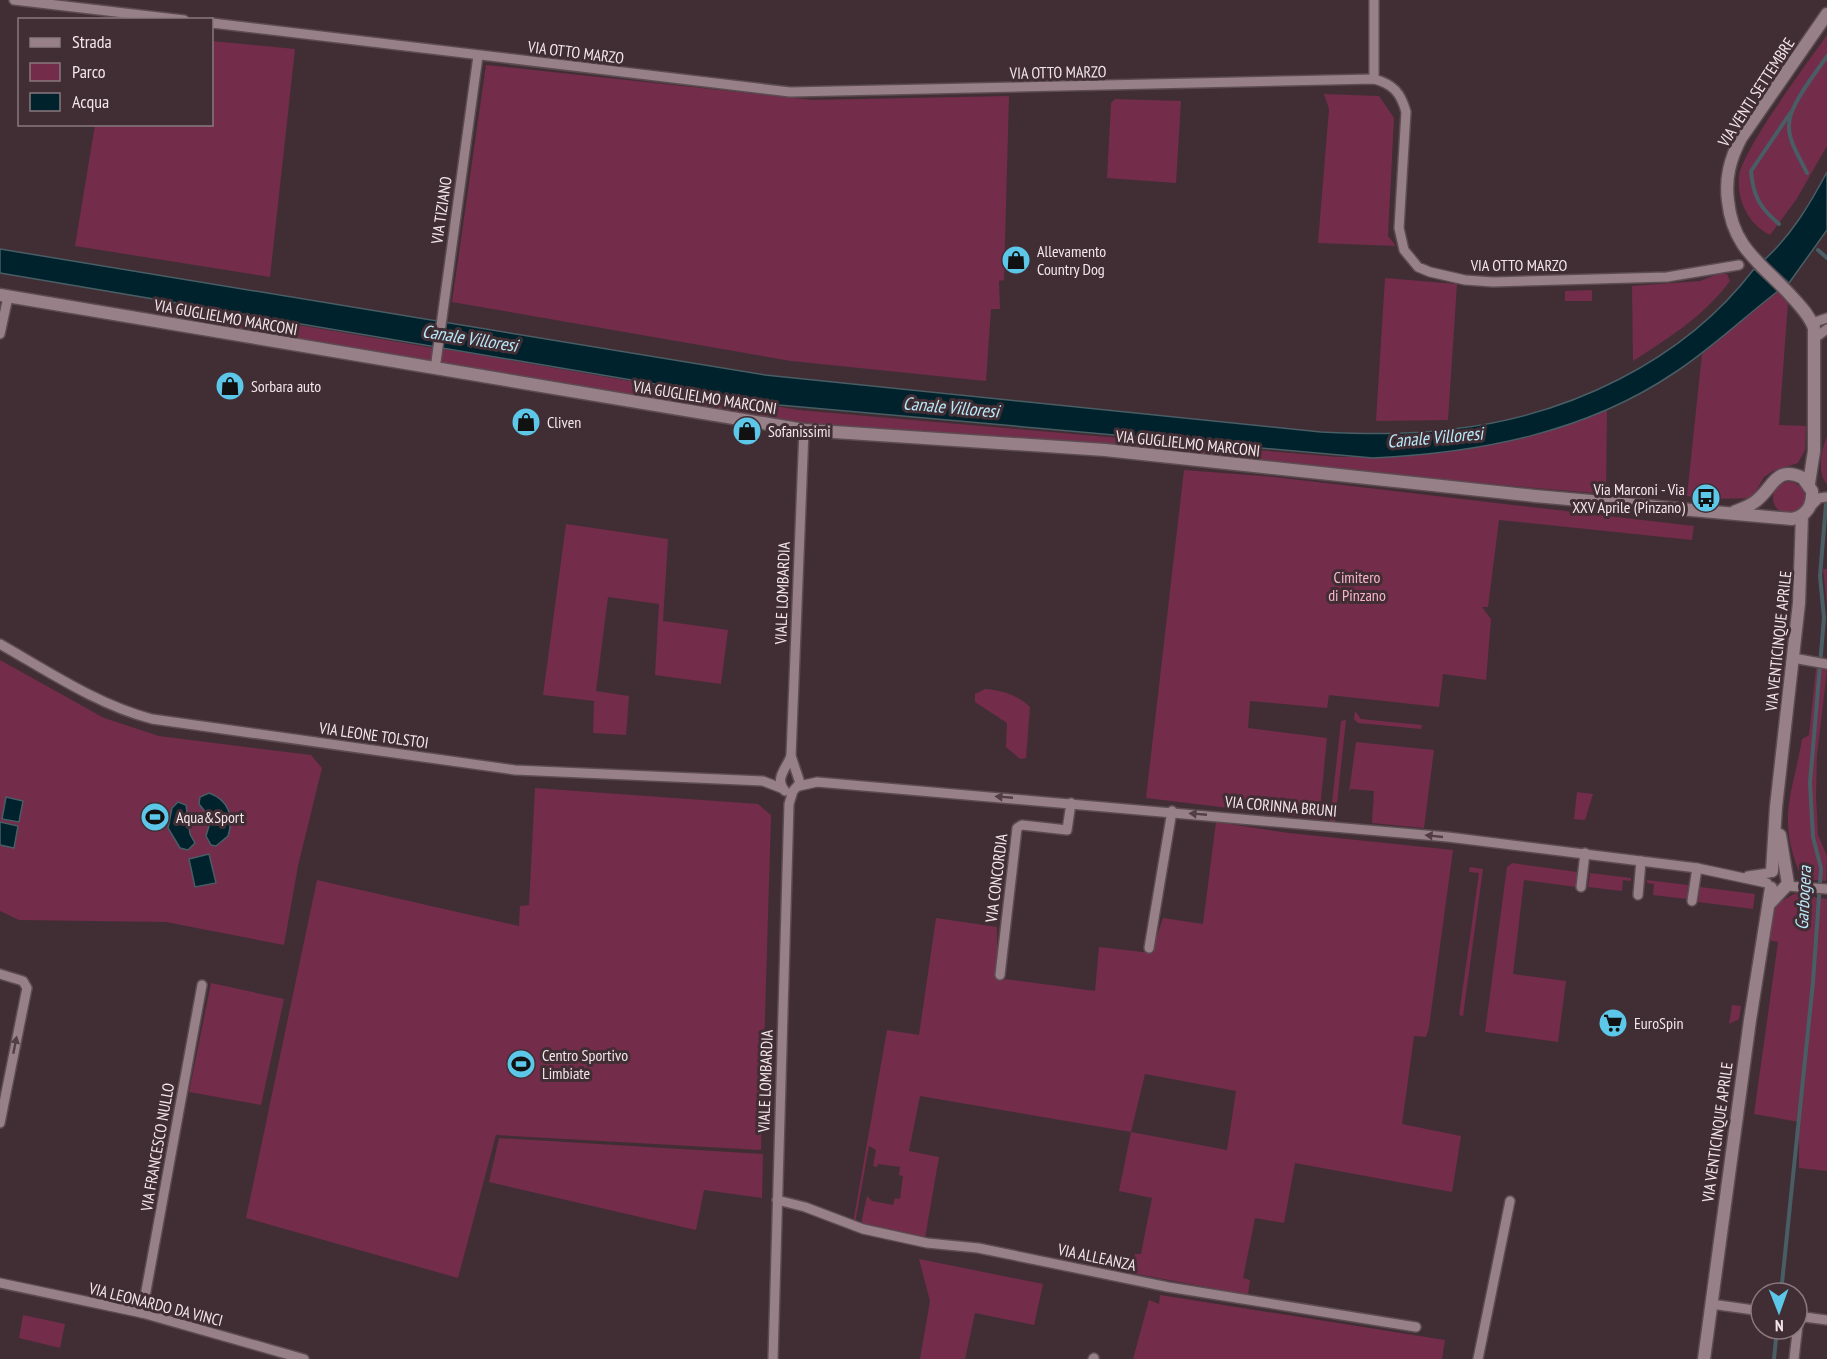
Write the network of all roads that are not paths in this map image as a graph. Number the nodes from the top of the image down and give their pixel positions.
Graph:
1 (14, 0) edge
2 (1374, 0) edge
3 (1827, 14) edge
4 (167, 18) edge
5 (213, 23) edge
6 (478, 56) junction
7 (1374, 79) junction
8 (1739, 265) dead end
9 (4, 296) edge
10 (1827, 318) edge
11 (1812, 322) junction
12 (1827, 329) edge
13 (0, 334) edge
14 (1815, 338) junction
15 (435, 369) junction
16 (804, 430) junction
17 (1814, 450) junction
18 (1793, 474) junction
19 (1771, 484) junction
20 (1810, 485) junction
21 (1827, 496) edge
22 (1807, 510) junction
23 (1734, 512) junction
24 (1780, 517) junction
25 (1802, 550) junction
26 (0, 644) edge
27 (1793, 658) junction
28 (1822, 663) edge
29 (791, 756) junction
30 (782, 774) junction
31 (796, 774) junction
32 (763, 781) junction
33 (817, 782) junction
34 (789, 789) junction
35 (1071, 803) junction
36 (1172, 811) junction
37 (1585, 854) junction
38 (1641, 861) junction
39 (1697, 868) junction
40 (1778, 880) junction
41 (1581, 887) dead end
42 (1827, 889) edge
43 (1638, 895) dead end
44 (1692, 901) dead end
45 (1149, 948) dead end
46 (0, 974) edge
47 (1000, 975) dead end
48 (202, 985) dead end
49 (0, 1123) edge
50 (777, 1200) junction
51 (1510, 1202) dead end
52 (0, 1283) edge
53 (1711, 1304) junction
54 (1749, 1309) edge
55 (142, 1313) junction
56 (1809, 1318) edge
57 (1827, 1320) edge
58 (1416, 1327) dead end
59 (1796, 1341) edge
60 (301, 1359) edge
61 (773, 1359) edge
62 (1478, 1359) edge
63 (1704, 1359) edge
64 (1794, 1359) edge

1 - 4 street
2 - 7 street
3 - 11 street, VIA VENTI SETTEMBRE
5 - 6 street, VIA OTTO MARZO
6 - 7 street, VIA OTTO MARZO
6 - 15 street, VIA TIZIANO
7 - 8 street, VIA OTTO MARZO
9 - 13 street
9 - 15 street, VIA GUGLIELMO MARCONI
10 - 11 street
11 - 14 street, VIA VENTI SETTEMBRE
12 - 14 street
14 - 17 street, VIA VENTI SETTEMBRE
15 - 16 street, VIA GUGLIELMO MARCONI
16 - 23 street, VIA GUGLIELMO MARCONI
16 - 29 street, VIALE LOMBARDIA
17 - 18 street
17 - 20 street, VIA VENTI SETTEMBRE
18 - 19 street
18 - 20 street
19 - 23 street
19 - 24 street
20 - 21 street
20 - 22 street
21 - 22 street
22 - 24 street
22 - 25 street, VIA VENTICINQUE APRILE
23 - 24 street, VIA GUGLIELMO MARCONI
24 - 25 street, VIA VENTICINQUE APRILE
25 - 27 street, VIA VENTICINQUE APRILE
26 - 32 street, VIA LEONE TOLSTOI
27 - 28 street
27 - 40 street, VIA VENTICINQUE APRILE
29 - 30 street, VIALE LOMBARDIA
29 - 31 street, VIALE LOMBARDIA
30 - 31 street, VIA LEONE TOLSTOI
30 - 32 street, VIA LEONE TOLSTOI
30 - 34 street
31 - 33 street, VIA CORINNA BRUNI
31 - 34 street, VIALE LOMBARDIA
32 - 34 street, VIA LEONE TOLSTOI
33 - 34 street, VIA CORINNA BRUNI
35 -> 33 street, VIA CORINNA BRUNI
34 - 50 street, VIALE LOMBARDIA
35 - 36 street, VIA CORINNA BRUNI
35 - 47 street, VIA CONCORDIA
37 -> 36 street, VIA CORINNA BRUNI
36 - 45 street
37 - 38 street, VIA CORINNA BRUNI
37 - 41 street
38 - 39 street, VIA CORINNA BRUNI
38 - 43 street
39 - 40 street, VIA CORINNA BRUNI
39 - 44 street
40 - 42 street
40 - 53 street, VIA VENTICINQUE APRILE
49 -> 46 street
48 - 55 street, VIA FRANCESCO NULLO
50 - 58 street, VIA ALLEANZA
50 - 61 street, VIALE LOMBARDIA
51 - 62 street
52 - 55 street, VIA LEONARDO DA VINCI
53 - 54 street
53 - 63 street, VIA VENTICINQUE APRILE
55 - 60 street, VIA LEONARDO DA VINCI
56 - 57 street
59 - 64 street

